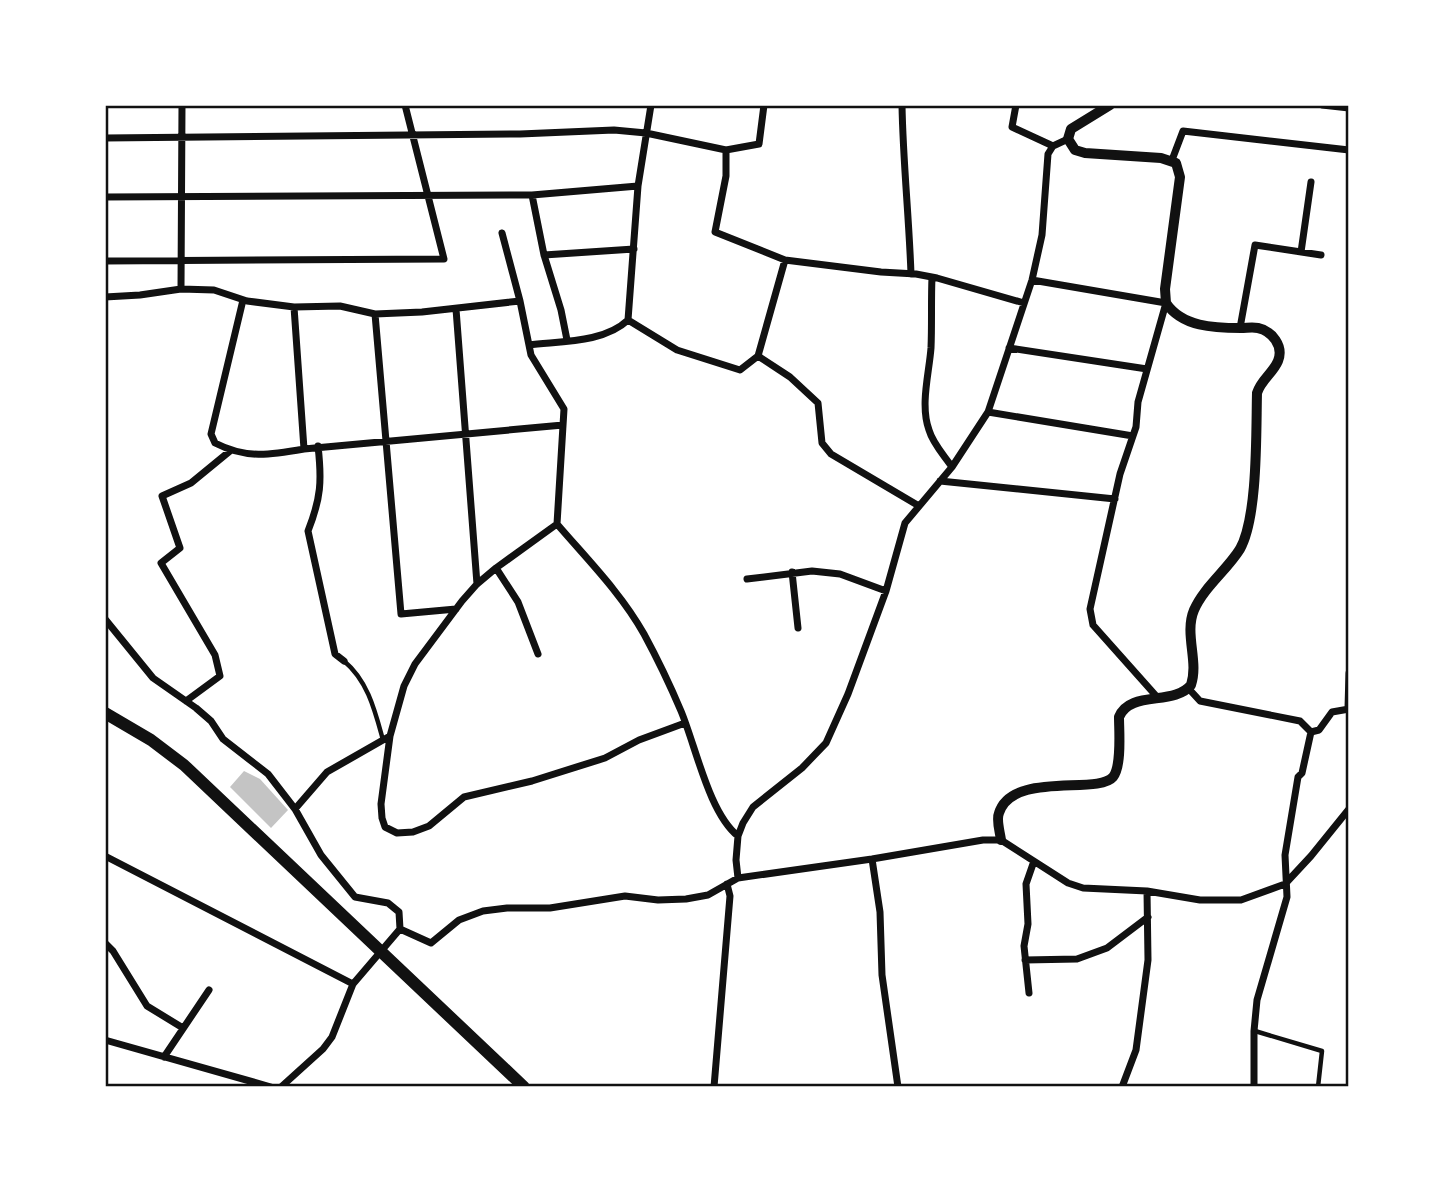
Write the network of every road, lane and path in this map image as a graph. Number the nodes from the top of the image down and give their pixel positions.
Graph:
1 (182, 105) edge
2 (405, 105) edge
3 (651, 105) edge
4 (764, 105) edge
5 (902, 105) edge
6 (1016, 105) edge
7 (1110, 105) edge
8 (1322, 105) edge
9 (1349, 108) edge
10 (646, 133) junction
11 (412, 135) junction
12 (182, 137) junction
13 (105, 138) edge
14 (1068, 139) junction
15 (1054, 146) junction
16 (726, 150) junction
17 (1349, 150) edge
18 (1172, 160) junction
19 (1311, 182) dead end
20 (638, 186) junction
21 (531, 195) junction
22 (428, 196) junction
23 (105, 197) edge
24 (181, 197) junction
25 (502, 233) dead end
26 (634, 249) junction
27 (1301, 252) junction
28 (544, 255) junction
29 (1321, 255) dead end
30 (181, 259) junction
31 (105, 261) edge
32 (785, 261) junction
33 (911, 274) junction
34 (932, 277) junction
35 (1032, 280) junction
36 (181, 289) junction
37 (105, 297) edge
38 (243, 300) junction
39 (520, 301) junction
40 (1024, 303) junction
41 (1166, 303) junction
42 (294, 307) junction
43 (456, 309) junction
44 (375, 314) junction
45 (628, 320) junction
46 (1240, 328) junction
47 (567, 340) junction
48 (529, 345) junction
49 (1009, 348) junction
50 (758, 356) junction
51 (1147, 369) junction
52 (988, 412) junction
53 (563, 425) junction
54 (466, 433) junction
55 (1133, 436) junction
56 (386, 440) junction
57 (318, 446) junction
58 (304, 449) junction
59 (230, 451) junction
60 (952, 467) junction
61 (940, 481) junction
62 (1115, 499) junction
63 (919, 506) junction
64 (557, 524) junction
65 (496, 568) junction
66 (792, 572) junction
67 (747, 579) dead end
68 (477, 584) junction
69 (886, 591) junction
70 (456, 609) junction
71 (105, 619) edge
72 (798, 628) dead end
73 (538, 654) dead end
74 (344, 661) joint
75 (1349, 673) edge
76 (1189, 689) junction
77 (1158, 698) junction
78 (186, 701) junction
79 (1348, 708) edge
80 (105, 713) edge
81 (685, 723) junction
82 (1311, 732) junction
83 (386, 738) junction
84 (295, 809) junction
85 (1349, 809) edge
86 (738, 836) junction
87 (1001, 840) junction
88 (105, 856) edge
89 (872, 859) junction
90 (1034, 861) junction
91 (738, 878) junction
92 (727, 884) junction
93 (1285, 884) junction
94 (1147, 891) junction
95 (1147, 917) junction
96 (400, 929) junction
97 (105, 943) edge
98 (382, 951) junction
99 (1025, 960) junction
100 (353, 984) junction
101 (209, 990) dead end
102 (1029, 993) dead end
103 (183, 1028) junction
104 (1254, 1031) junction
105 (105, 1040) edge
106 (164, 1057) junction
107 (271, 1087) edge
108 (281, 1087) edge
109 (524, 1087) edge
110 (714, 1087) edge
111 (898, 1087) edge
112 (1122, 1087) edge
113 (1254, 1087) edge
114 (1318, 1087) edge

1 - 12 street
2 - 11 street
3 - 10 street
4 - 16 street
5 - 33 street
6 - 15 street
7 - 14 street
8 - 9 street
10 - 11 street
10 - 16 street
10 - 20 street
11 - 12 street
11 - 22 street
12 - 13 street
12 - 24 street
14 - 15 street
14 - 18 street
15 - 35 street
16 - 32 street
17 - 18 street
18 - 41 street
19 - 27 street
20 - 21 street
20 - 26 street
21 - 22 street
21 - 28 street
22 - 24 street
22 - 30 street
23 - 24 street
24 - 30 street
25 - 39 street
26 - 28 street
26 - 45 street
27 - 29 street
27 - 46 street
28 - 47 street
30 - 31 street
30 - 36 street
32 - 33 street
32 - 50 street
33 - 34 street
34 - 40 street
34 - 60 street
35 - 40 street
35 - 41 street
36 - 37 street
36 - 38 street
38 - 42 street
38 - 59 street
39 - 43 street
39 - 48 street
40 - 49 street
41 - 46 street
41 - 51 street
42 - 44 street
42 - 58 street
43 - 44 street
43 - 54 street
44 - 56 street
45 - 47 street
45 - 50 street
46 - 76 street
47 - 48 street
48 - 53 street
49 - 51 street
49 - 52 street
50 - 63 street
51 - 55 street
52 - 55 street
52 - 60 street
53 - 54 street
53 - 64 street
54 - 56 street
54 - 68 street
55 - 62 street
56 - 57 street
56 - 70 street
57 - 58 street
57 - 74 street
58 - 59 street
59 - 78 street
60 - 61 street
61 - 62 street
61 - 63 street
62 - 77 street
63 - 69 street
64 - 65 street
64 - 81 street
65 - 68 street
65 - 73 street
66 - 67 street
66 - 69 street
66 - 72 street
68 - 70 street
69 - 86 street
70 - 83 street
71 - 78 street
74 - 83 lane
75 - 79 street
76 - 77 street
76 - 82 street
77 - 87 street
78 - 84 street
79 - 82 street
80 - 98 main road
81 - 83 street
81 - 86 street
82 - 93 street
83 - 84 street
84 - 96 street
85 - 93 street
86 - 91 street
87 - 89 street
87 - 90 street
88 - 100 street
89 - 91 street
89 - 111 street
90 - 94 street
90 - 99 street
91 - 92 street
92 - 96 street
92 - 110 street
93 - 94 street
93 - 104 street
94 - 95 street
95 - 99 street
95 - 112 street
96 - 98 street
97 - 103 street
98 - 100 street
98 - 109 main road
99 - 102 street
100 - 108 street
101 - 103 street
103 - 106 street
104 - 113 street
104 - 114 lane
105 - 106 street
106 - 107 street

